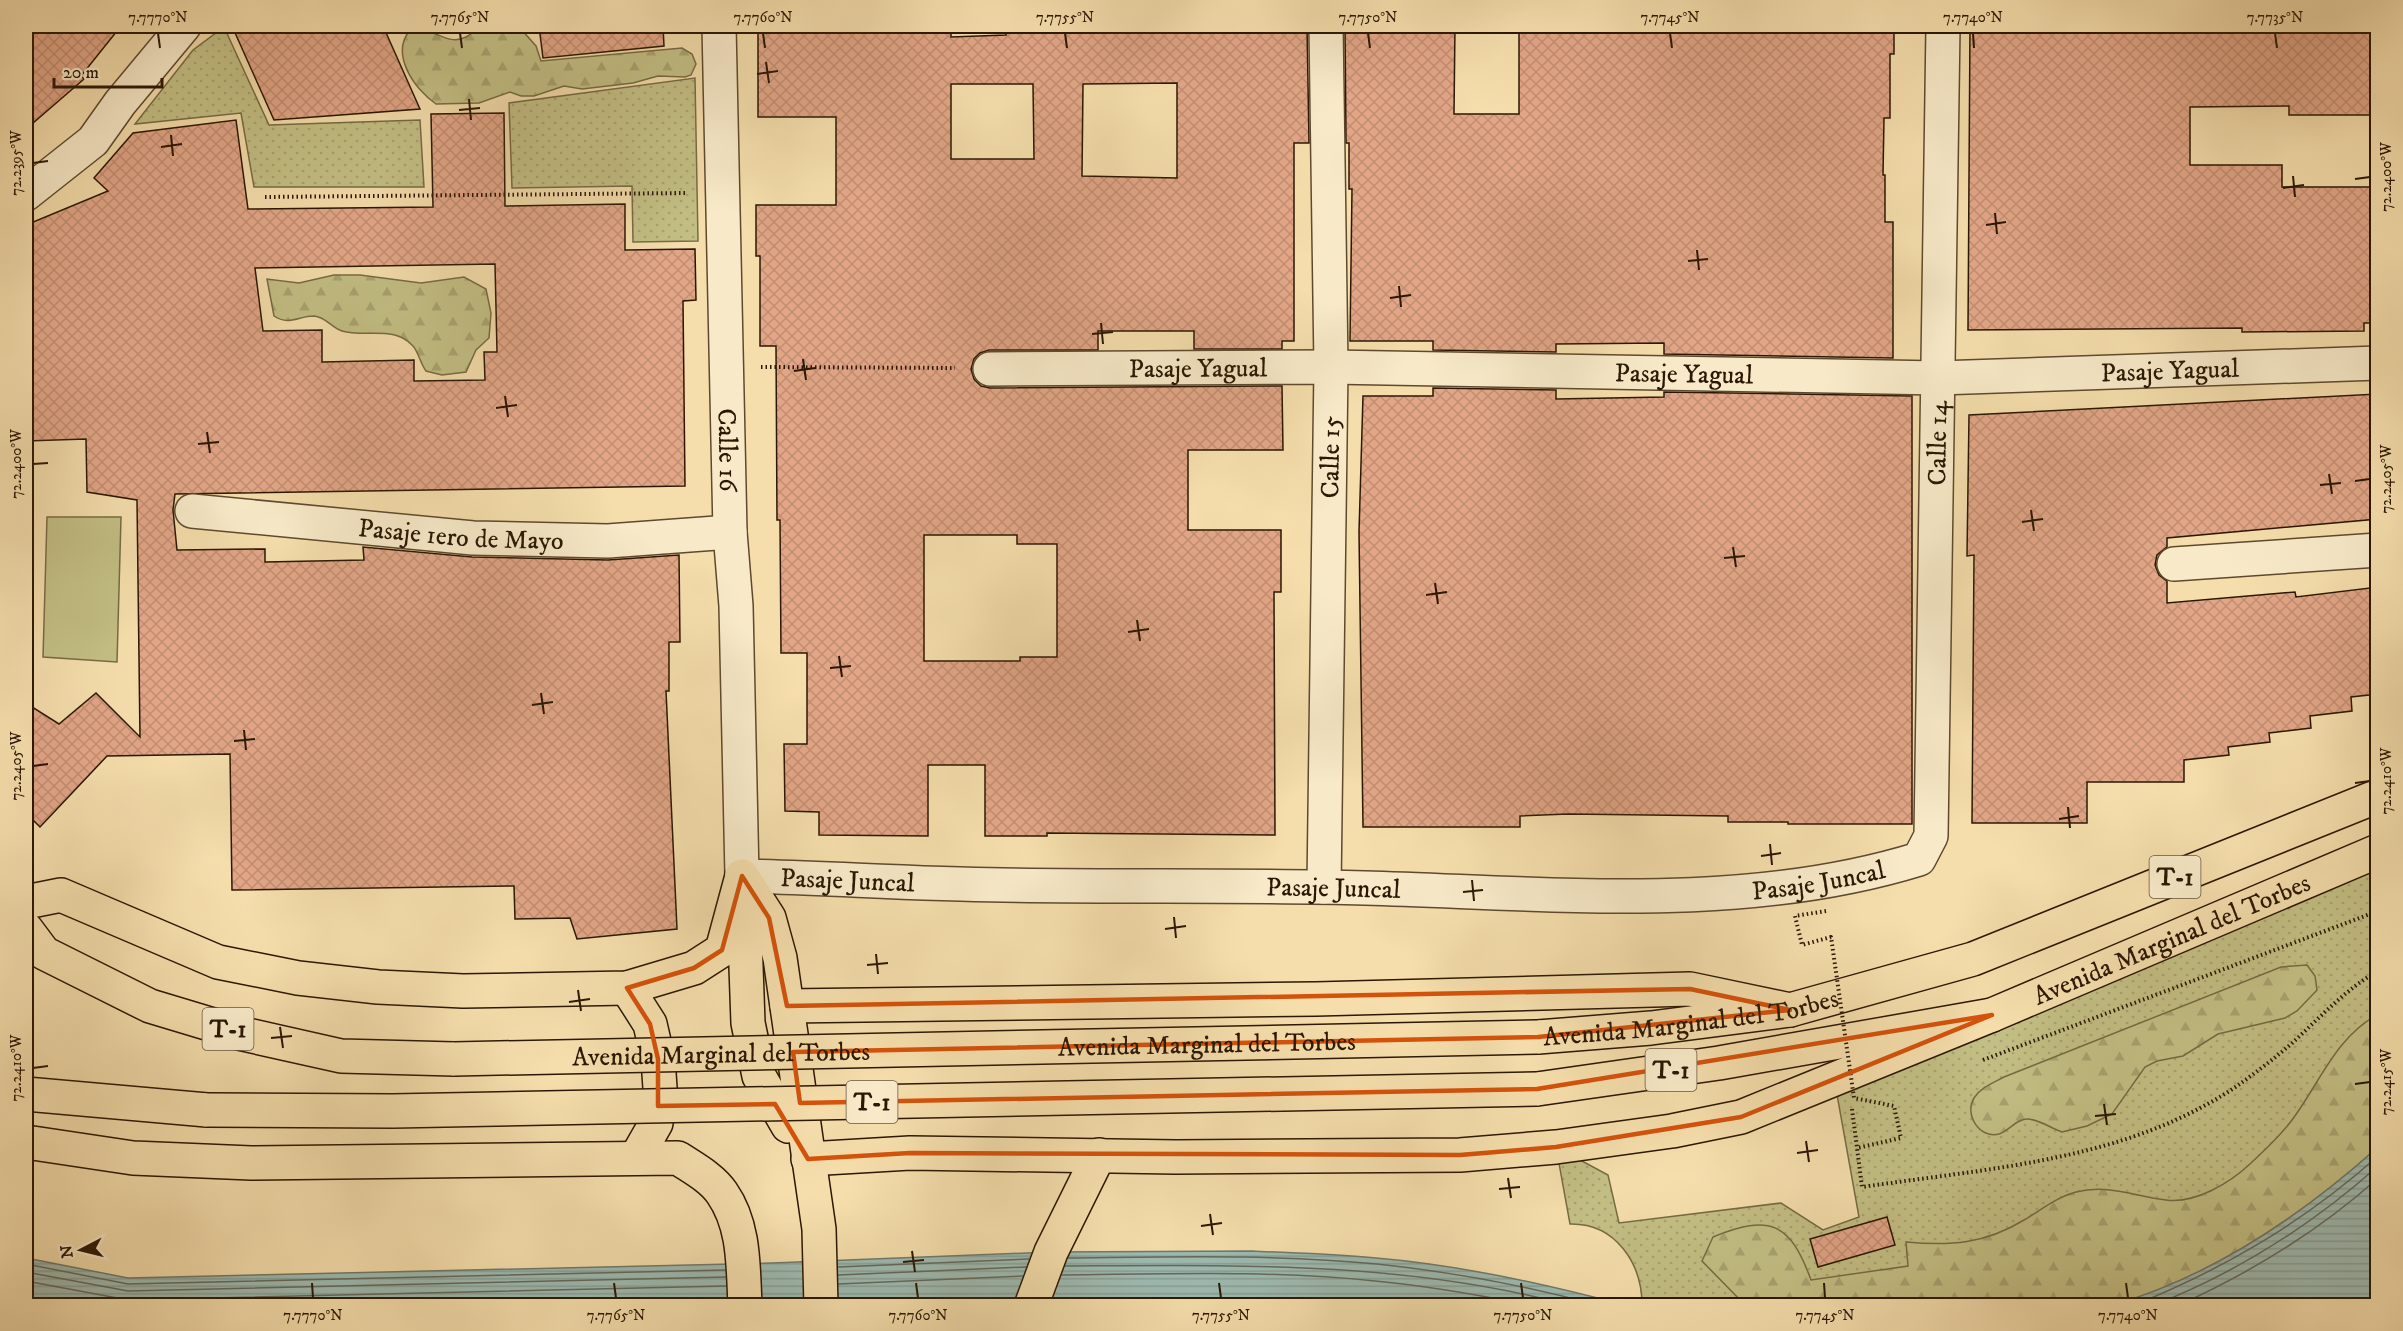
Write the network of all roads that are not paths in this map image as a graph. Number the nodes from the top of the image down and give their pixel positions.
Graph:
1 (184, 26) edge
2 (719, 26) edge
3 (1326, 26) edge
4 (1943, 26) edge
5 (26, 194) edge
6 (2378, 363) edge
7 (1331, 367) junction
8 (990, 369) road end
9 (1939, 378) junction
10 (192, 511) dead end
11 (730, 532) junction
12 (2378, 549) edge
13 (2174, 564) dead end
14 (2378, 796) edge
15 (2378, 851) edge
16 (1918, 859) joint
17 (742, 876) junction
18 (1324, 887) junction
19 (26, 902) edge
20 (26, 929) edge
21 (627, 987) junction
22 (787, 1006) junction
23 (1790, 1010) junction
24 (1992, 1015) junction
25 (26, 1094) edge
26 (26, 1142) edge
27 (1099, 1155) junction
28 (636, 1158) junction
29 (808, 1159) junction
30 (745, 1305) edge
31 (820, 1305) edge
32 (1031, 1305) edge

1 - 5 street
2 - 11 street, Calle 16
3 - 7 street, Calle 15
4 - 9 street, Calle 14
6 - 9 street, Pasaje Yagual
7 - 8 street, Pasaje Yagual
7 - 9 street, Pasaje Yagual
7 - 18 street, Calle 15
9 - 16 street, Calle 14
10 - 11 street, Pasaje 1ero de Mayo
11 - 17 street, Calle 16
12 - 13 street
14 - 23 highway, Avenida Marginal del Torbes / T-1
15 - 24 highway, Avenida Marginal del Torbes / T-1
16 - 18 street, Pasaje Juncal
17 - 18 street, Pasaje Juncal
17 - 21 highway
17 - 22 highway
17 - 29 highway
19 - 21 highway
20 - 23 highway, Avenida Marginal del Torbes / T-1, bridge
21 - 28 highway
22 - 23 highway
22 - 29 highway
24 - 25 highway, Avenida Marginal del Torbes / T-1, bridge
24 - 27 highway
26 - 28 highway
27 - 29 highway
27 - 32 highway
28 - 30 highway
29 - 31 highway

